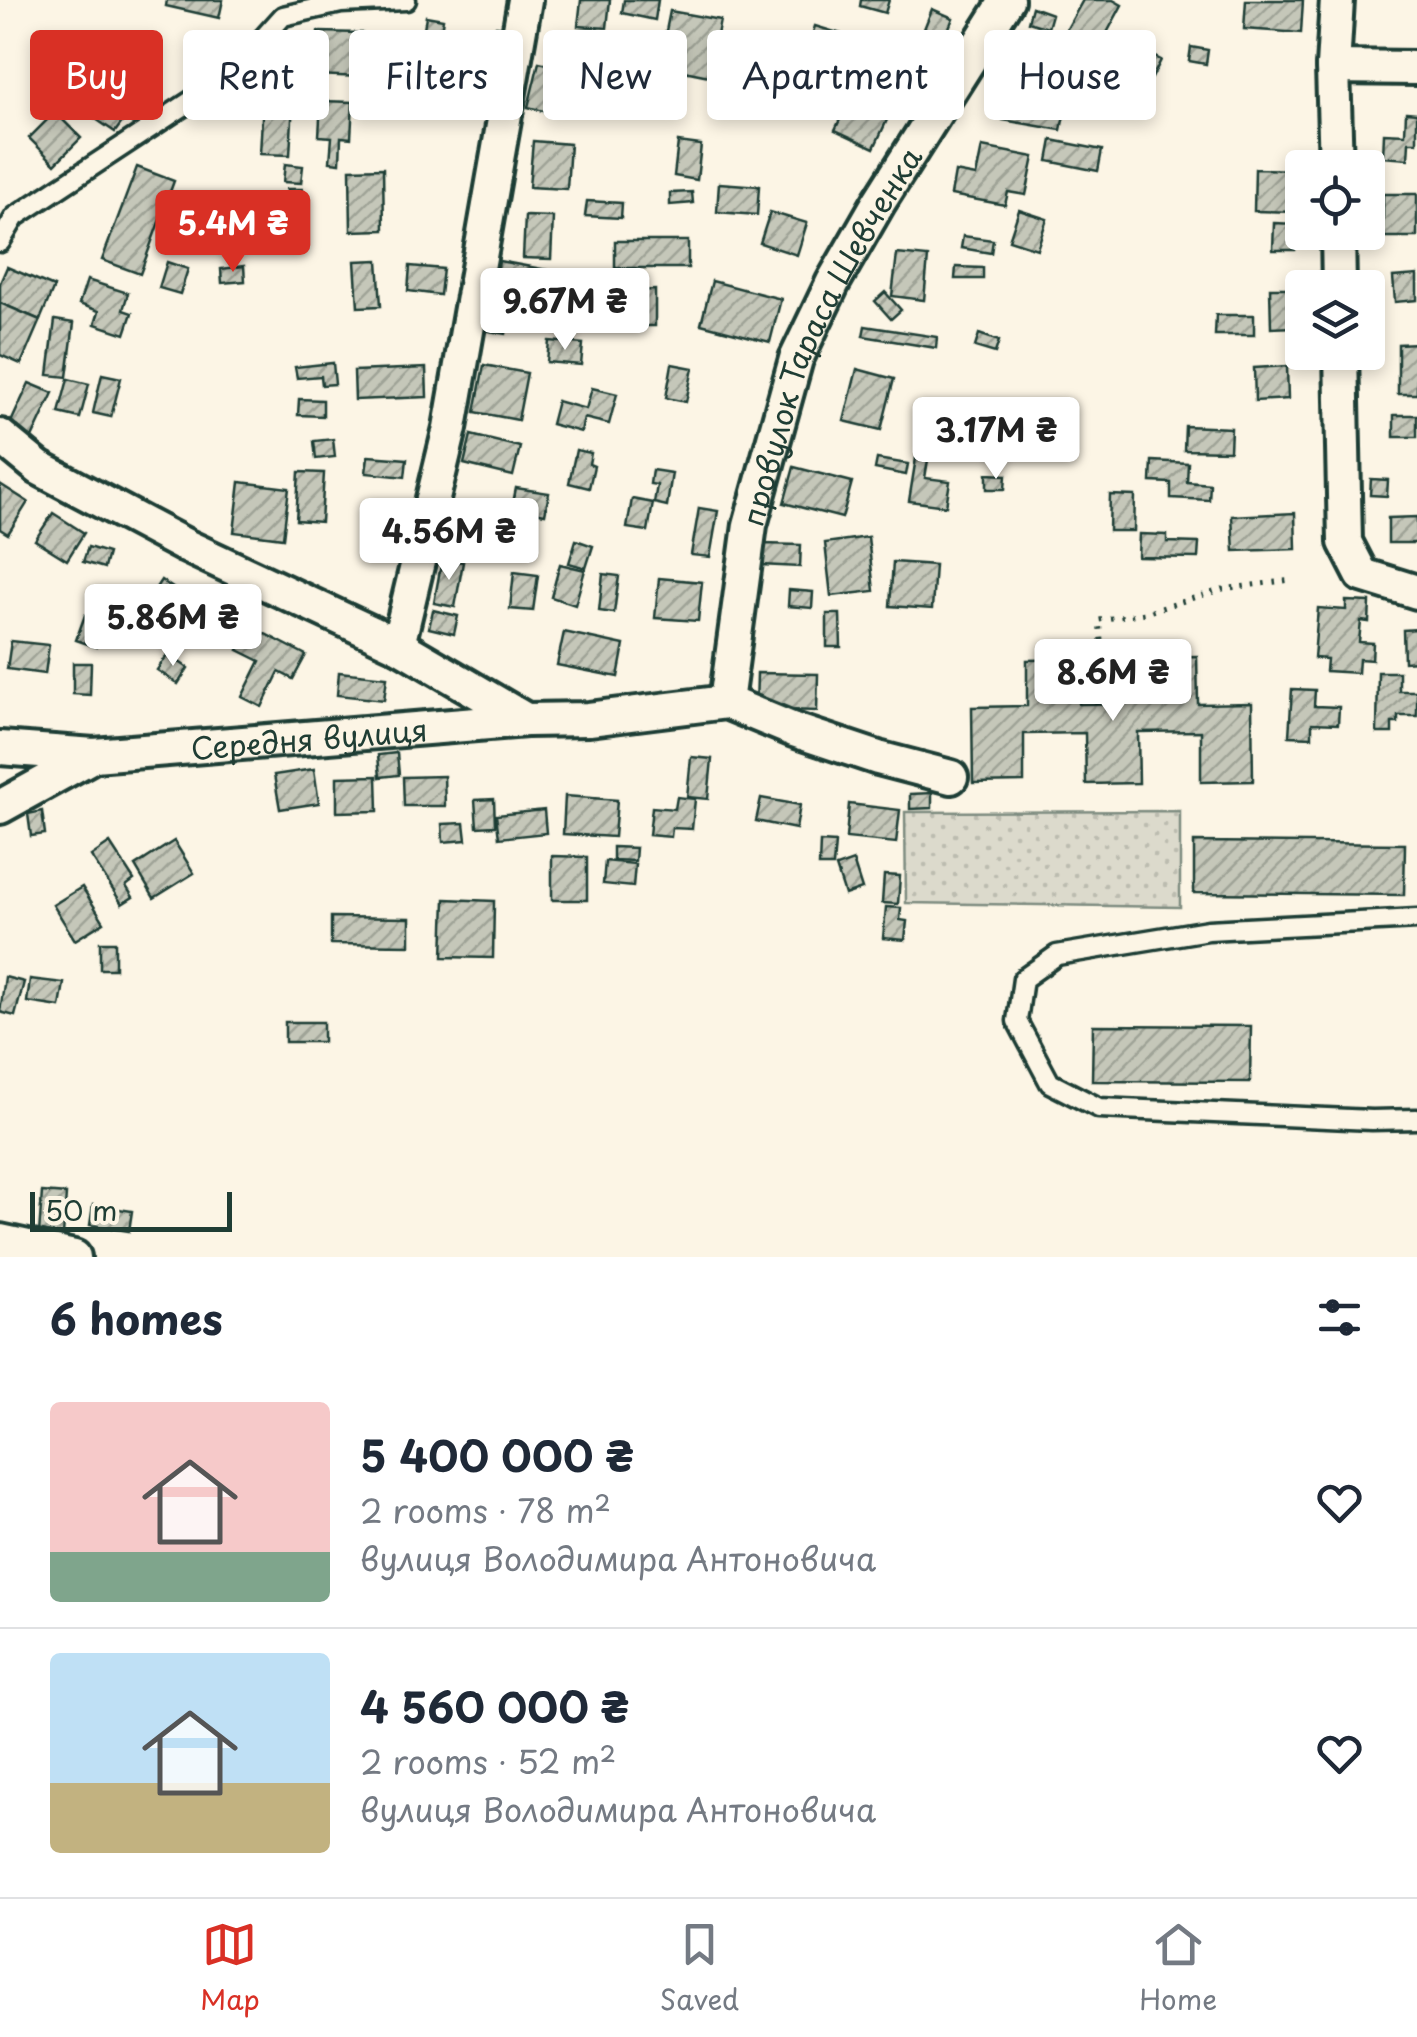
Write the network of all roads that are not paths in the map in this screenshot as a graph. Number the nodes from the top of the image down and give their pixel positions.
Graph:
1 (406, 0) edge
2 (525, 0) edge
3 (1007, 0) edge
4 (1337, 0) edge
5 (278, 8) edge
6 (1333, 66) junction
7 (1417, 68) edge
8 (1335, 150) edge
9 (0, 242) edge
10 (1341, 370) edge
11 (0, 436) edge
12 (1417, 592) edge
13 (398, 645) junction
14 (726, 702) junction
15 (526, 720) junction
16 (0, 748) edge
17 (94, 755) junction
18 (951, 778) dead end
19 (0, 807) edge
20 (1417, 919) edge
21 (1417, 1119) edge
22 (0, 1240) edge
23 (74, 1257) edge

1 - 5 lane
2 - 13 street
3 - 14 street, провулок Тараса Шевченка
4 - 6 street
5 - 9 lane
6 - 7 street
6 - 8 street
10 - 12 street
11 - 13 street, Середня вулиця
13 - 15 street, Середня вулиця
14 - 15 street, Середня вулиця
14 - 18 street, Середня вулиця
15 - 17 street, Середня вулиця
16 - 17 street, Середня вулиця
17 - 19 street
20 - 21 lane
22 - 23 street

